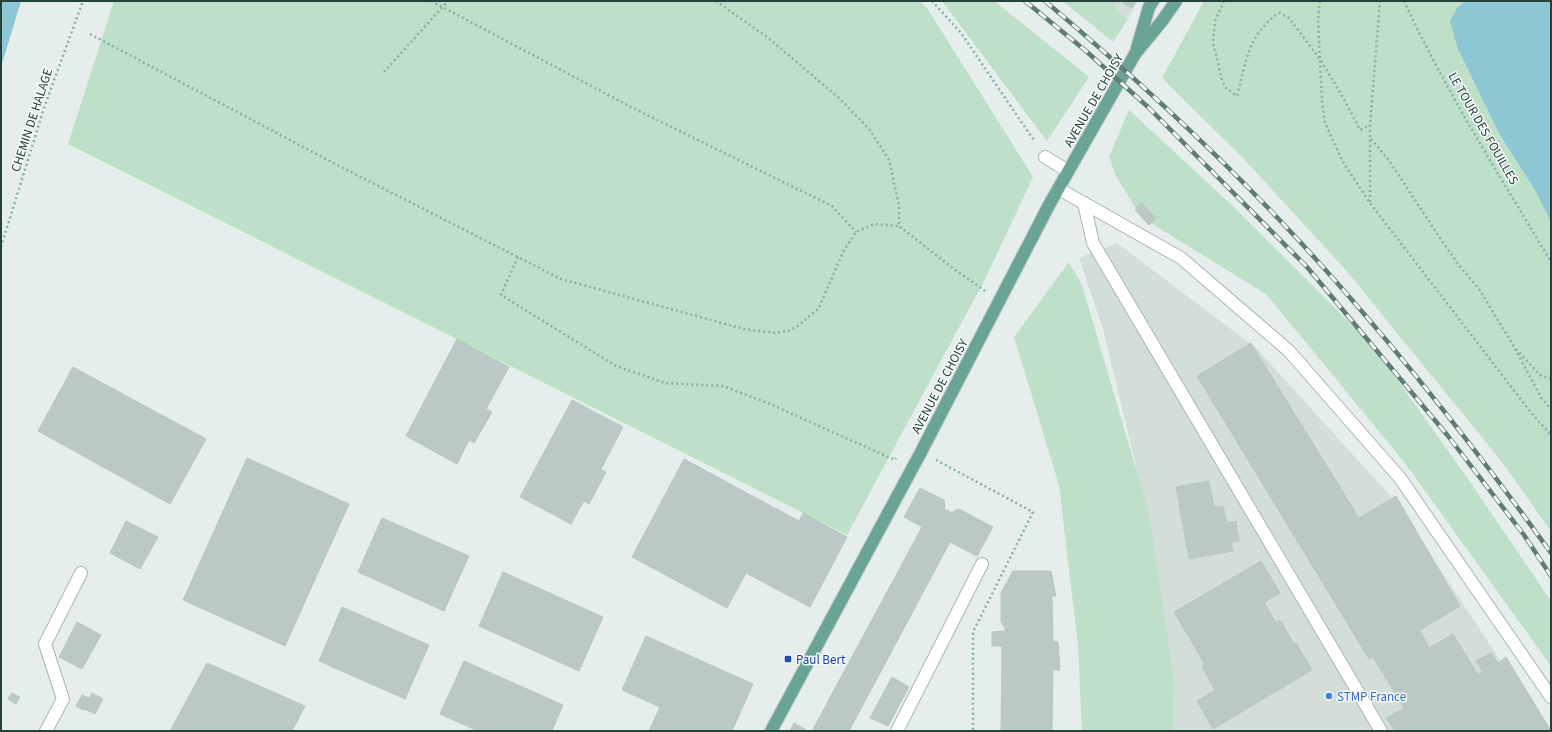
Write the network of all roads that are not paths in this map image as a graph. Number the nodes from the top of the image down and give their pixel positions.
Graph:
1 (1153, 1) edge
2 (1176, 1) edge
3 (1135, 54) junction
4 (1045, 157) road end
5 (1068, 171) junction
6 (1059, 189) junction
7 (1084, 203) junction
8 (982, 564) dead end
9 (81, 573) dead end
10 (1551, 697) edge
11 (46, 731) edge
12 (771, 731) edge
13 (897, 731) edge
14 (1381, 731) edge

1 - 3 main road, AVENUE DE CHOISY
2 - 3 main road, AVENUE DE CHOISY
3 - 5 main road, AVENUE DE CHOISY
4 - 5 lane
5 - 6 main road, AVENUE DE CHOISY
6 - 7 lane
6 - 12 main road, AVENUE DE CHOISY
7 - 10 lane
7 - 14 lane
8 - 13 lane
9 - 11 lane

